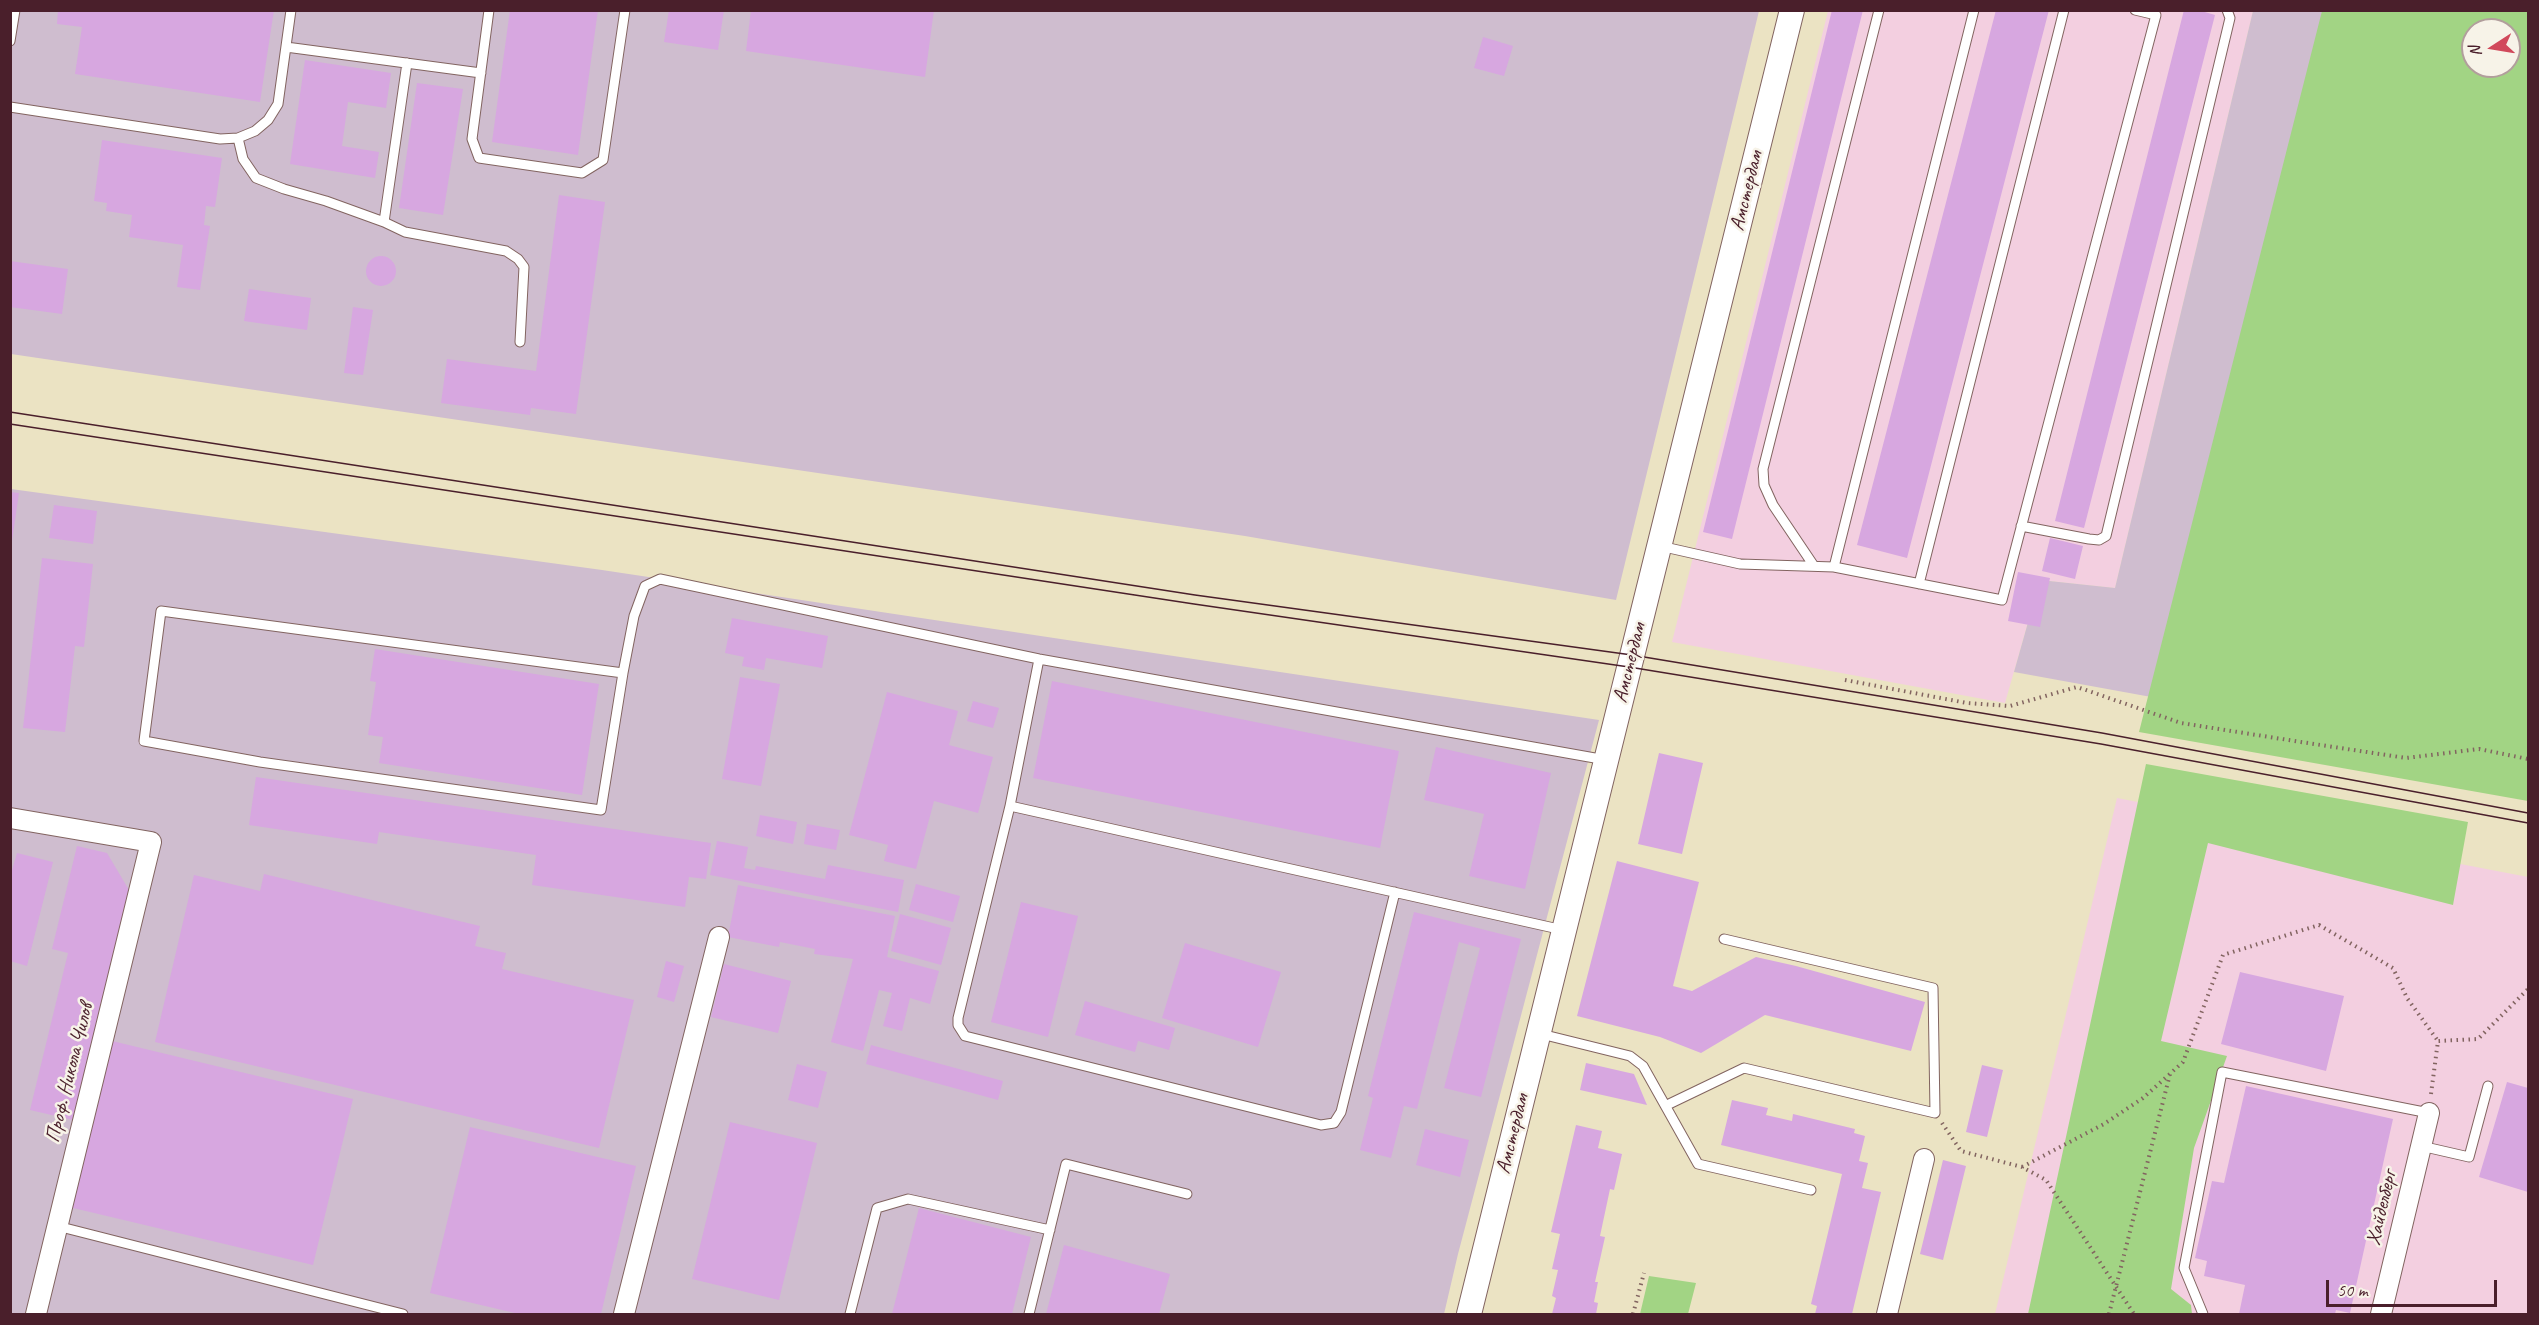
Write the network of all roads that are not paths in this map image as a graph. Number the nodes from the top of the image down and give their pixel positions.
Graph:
1 (15, 10) edge
2 (291, 10) edge
3 (489, 10) edge
4 (625, 10) edge
5 (1792, 10) edge
6 (1879, 10) edge
7 (1974, 10) edge
8 (2064, 10) edge
9 (2135, 10) edge
10 (2227, 10) edge
11 (2159, 13) edge
12 (10, 41) edge
13 (286, 47) junction
14 (407, 63) junction
15 (481, 73) junction
16 (10, 107) edge
17 (238, 138) junction
18 (384, 222) junction
19 (520, 342) dead end
20 (2022, 526) junction
21 (1659, 546) junction
22 (1814, 567) junction
23 (1834, 567) junction
24 (1919, 584) junction
25 (1039, 659) junction
26 (623, 673) junction
27 (1606, 760) junction
28 (1010, 806) junction
29 (10, 818) edge
30 (1395, 892) junction
31 (1563, 930) junction
32 (719, 937) dead end
33 (1724, 939) dead end
34 (1538, 1034) junction
35 (2488, 1086) dead end
36 (1667, 1105) junction
37 (2429, 1113) joint
38 (2421, 1146) junction
39 (1924, 1159) dead end
40 (1811, 1190) dead end
41 (1187, 1194) dead end
42 (57, 1226) junction
43 (1050, 1230) junction
44 (36, 1314) edge
45 (403, 1314) edge
46 (624, 1314) edge
47 (850, 1314) edge
48 (1029, 1314) edge
49 (1468, 1314) edge
50 (1887, 1314) edge
51 (2203, 1314) edge
52 (2381, 1314) edge

1 - 12 lane
2 - 13 lane
3 - 15 lane
4 - 15 lane
5 - 21 street, Амстердам
6 - 22 lane
7 - 23 lane
8 - 24 lane
9 - 11 lane
10 - 20 lane
11 - 20 lane
13 - 14 lane
13 - 17 lane
14 - 15 lane
14 - 18 lane
16 - 17 lane
17 - 18 lane
18 - 19 lane
20 - 24 lane
21 - 22 lane
21 - 27 street, Амстердам
22 - 23 lane
23 - 24 lane
25 - 26 lane
25 - 27 lane
25 - 28 lane
26 - 26 lane
27 - 31 street, Амстердам
28 - 30 lane
28 - 30 lane
29 - 42 street, Проф. Никола Чилов
30 - 31 lane
31 - 34 street, Амстердам
32 - 46 street
33 - 36 lane
34 - 36 lane
34 - 49 street, Амстердам
35 - 38 lane
36 - 40 lane
37 - 38 street, Хайделберг
37 - 51 lane
38 - 52 street, Хайделберг
39 - 50 street
41 - 43 lane
42 - 44 street, Проф. Никола Чилов
42 - 45 lane
43 - 47 lane
43 - 48 lane

